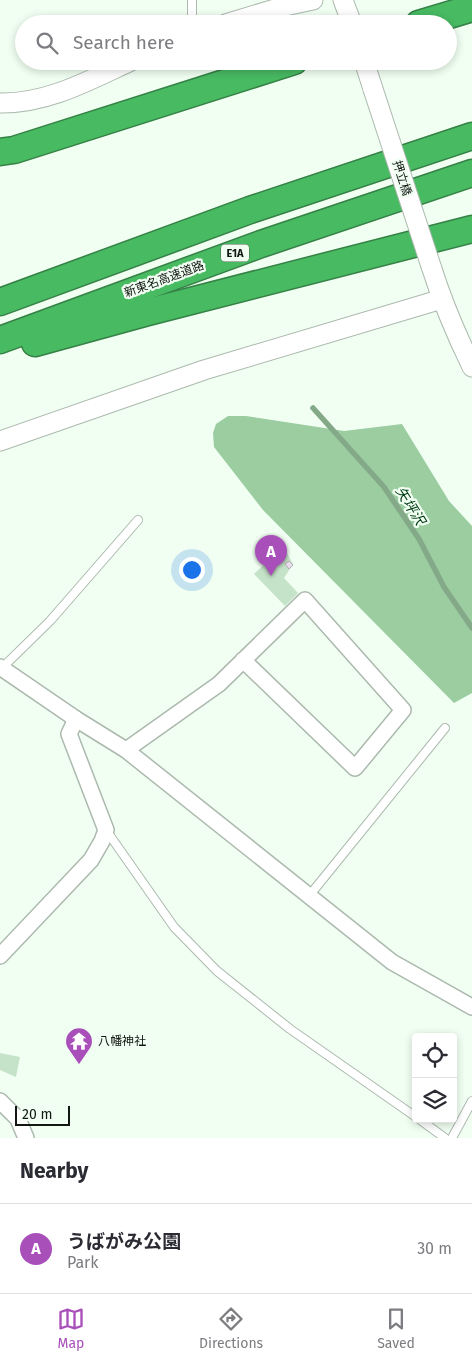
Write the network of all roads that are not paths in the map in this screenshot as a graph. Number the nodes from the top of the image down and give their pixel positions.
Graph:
1 (192, 0) edge
2 (313, 0) edge
3 (343, 0) edge
4 (472, 8) edge
5 (192, 15) edge
6 (255, 15) edge
7 (349, 15) edge
8 (449, 15) edge
9 (110, 70) edge
10 (266, 70) edge
11 (367, 70) edge
12 (0, 103) edge
13 (472, 136) edge
14 (0, 152) edge
15 (472, 173) edge
16 (472, 229) edge
17 (442, 299) junction
18 (0, 302) edge
19 (0, 340) edge
20 (0, 353) edge
21 (472, 367) edge
22 (0, 441) edge
23 (138, 520) dead end
24 (243, 660) junction
25 (1, 668) edge
26 (76, 720) junction
27 (445, 728) dead end
28 (126, 750) junction
29 (106, 830) junction
30 (309, 896) junction
31 (0, 956) edge
32 (472, 1007) edge
33 (0, 1101) edge
34 (472, 1101) edge
35 (412, 1114) edge
36 (424, 1123) edge
37 (26, 1138) edge
38 (445, 1138) edge
39 (452, 1138) edge

1 - 5 lane
2 - 6 street
3 - 7 street
4 - 8 highway
9 - 12 street
10 - 14 highway
11 - 17 street, 押立橋, bridge
13 - 18 highway
15 - 19 highway, 新東名高速道路 / E1A
16 - 20 highway
17 - 21 street, 押立橋
17 - 22 street
23 - 25 lane
24 - 24 street
24 - 28 street
25 - 26 street
26 - 28 street
26 - 29 street
27 - 30 lane
28 - 30 street
29 - 31 street
29 - 35 lane
30 - 32 street
33 - 37 street
34 - 39 lane
36 - 38 lane

